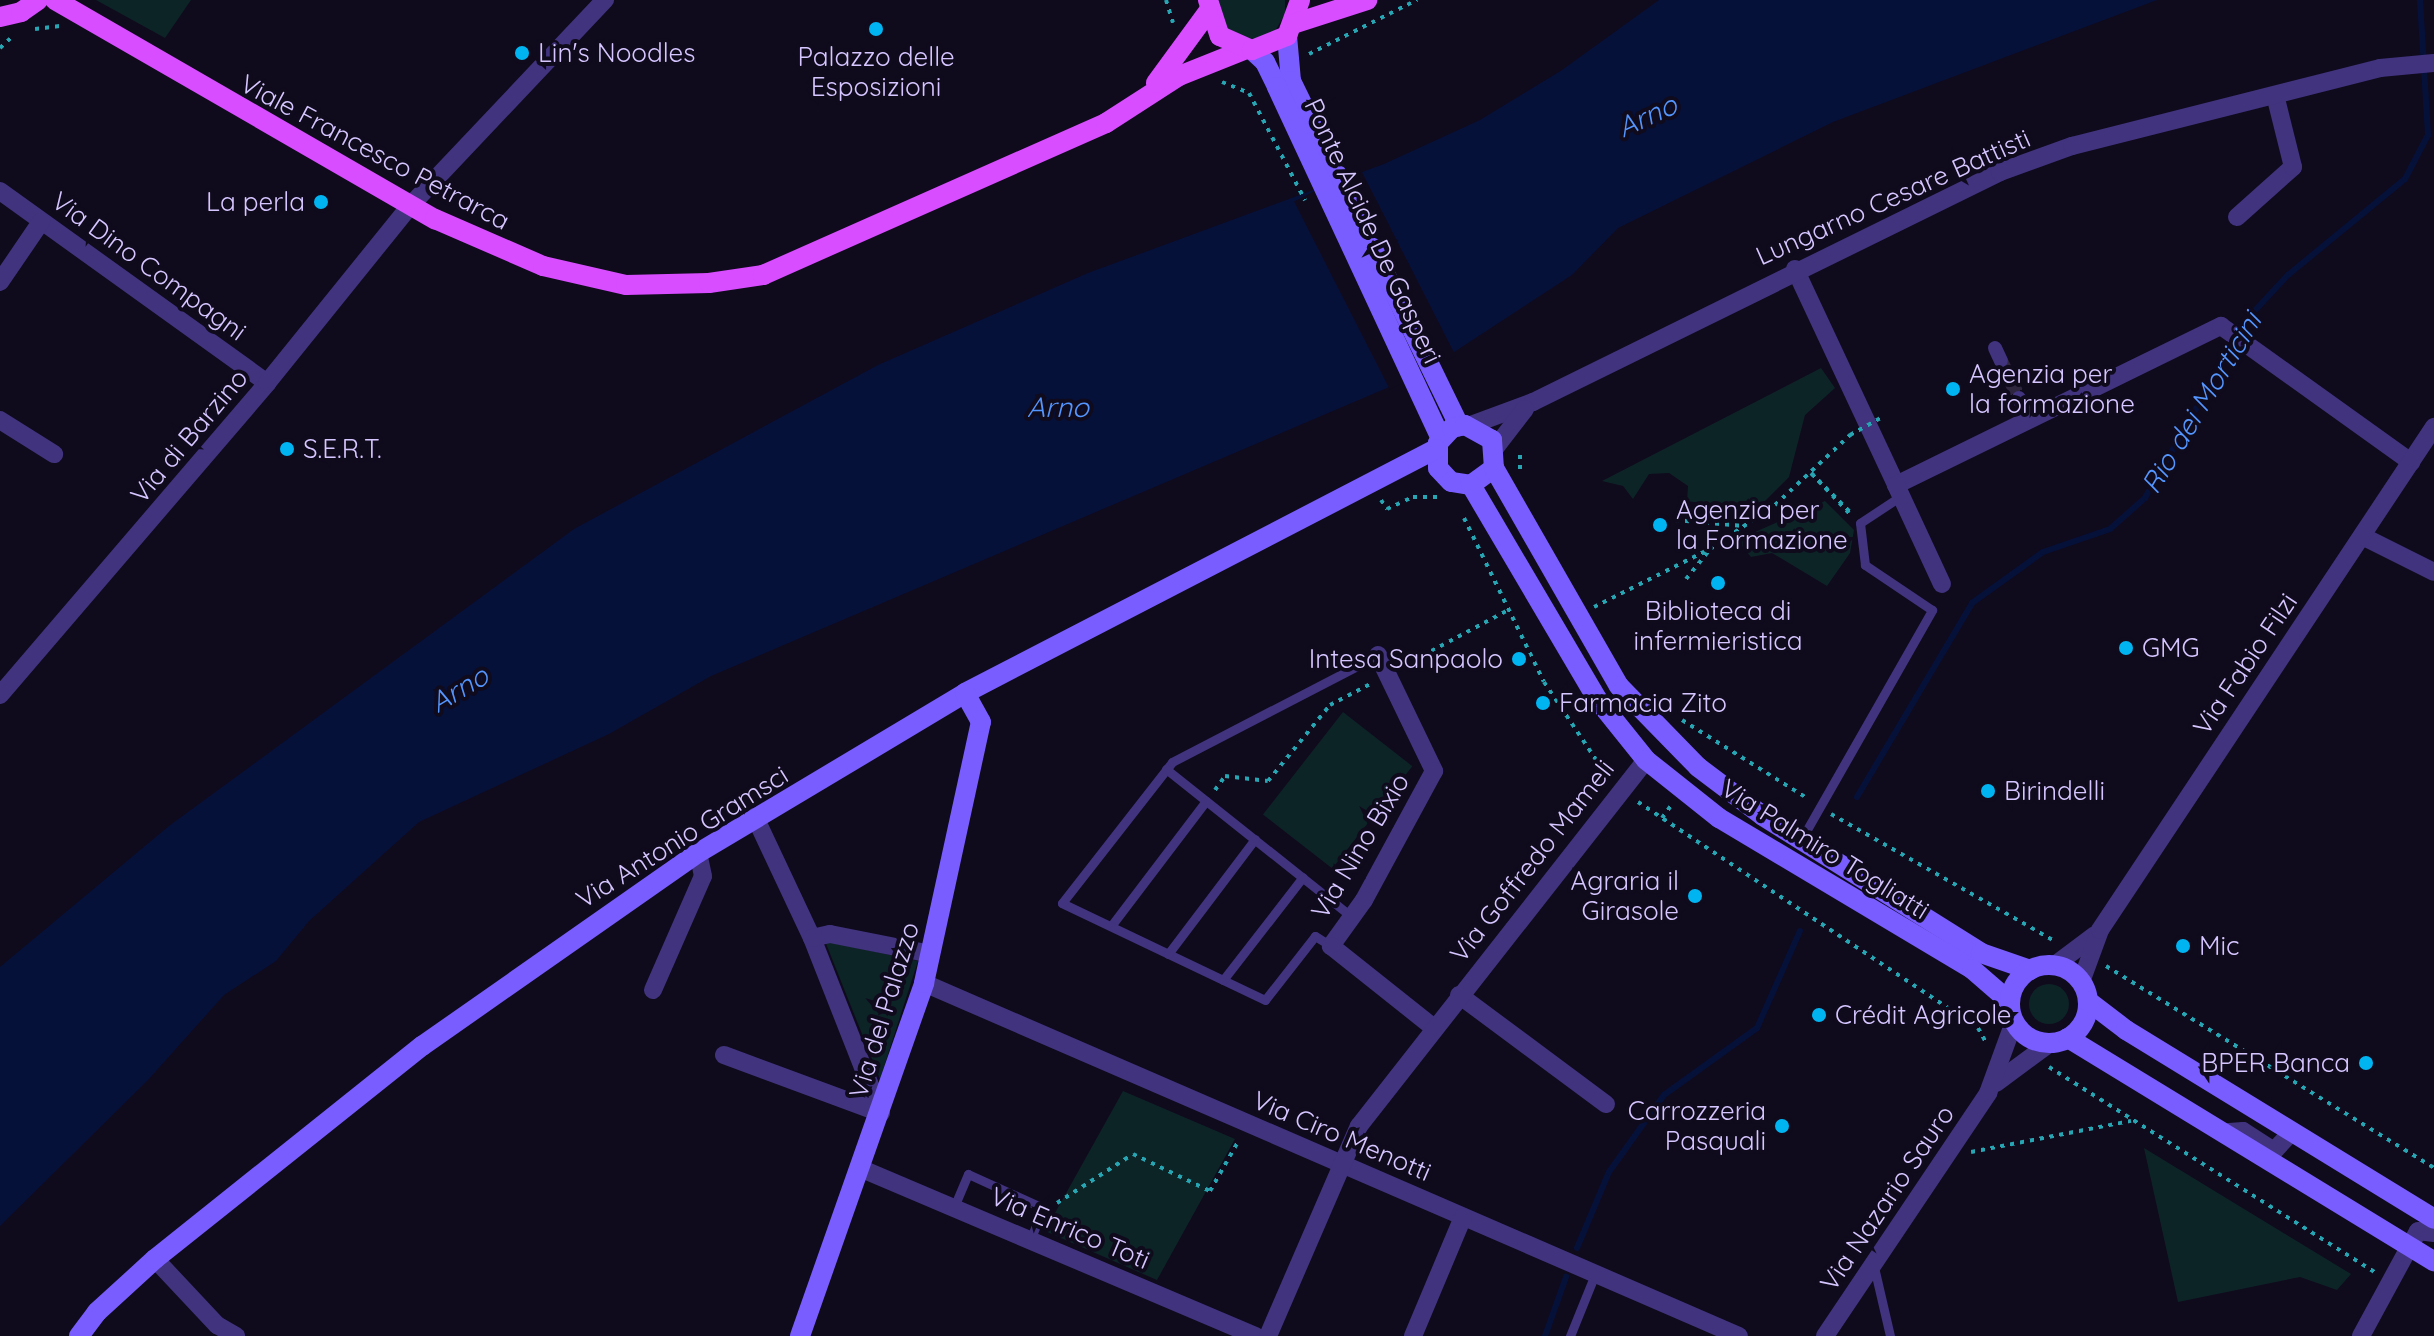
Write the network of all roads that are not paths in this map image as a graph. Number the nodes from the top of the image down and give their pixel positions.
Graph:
1 (38, 0) edge
2 (605, 0) edge
3 (1300, 0) edge
4 (1327, 0) edge
5 (1356, 0) edge
6 (1367, 0) edge
7 (62, 5) edge
8 (1208, 6) edge
9 (0, 17) edge
10 (1291, 30) junction
11 (1248, 50) junction
12 (2426, 64) edge
13 (1284, 84) junction
14 (2275, 95) junction
15 (1134, 104) junction
16 (0, 191) edge
17 (410, 206) junction
18 (2237, 217) dead end
19 (41, 222) junction
20 (1795, 269) junction
21 (0, 282) edge
22 (267, 383) junction
23 (2019, 398) tunnel mouth
24 (1533, 402) junction
25 (1440, 410) junction
26 (0, 420) edge
27 (2029, 420) junction
28 (1465, 426) junction
29 (2434, 427) edge
30 (1438, 444) junction
31 (54, 454) dead end
32 (1494, 458) junction
33 (2411, 462) junction
34 (1443, 476) junction
35 (1380, 482) junction
36 (1471, 485) junction
37 (1899, 490) junction
38 (2362, 536) junction
39 (2434, 572) edge
40 (1942, 584) dead end
41 (1378, 655) joint
42 (965, 693) junction
43 (0, 695) edge
44 (1646, 760) junction
45 (1166, 769) junction
46 (1206, 801) junction
47 (755, 817) junction
48 (1255, 839) junction
49 (1801, 840) junction
50 (698, 853) junction
51 (1303, 877) junction
52 (1351, 916) junction
53 (1111, 926) junction
54 (812, 938) junction
55 (1331, 946) junction
56 (2086, 951) junction
57 (931, 954) junction
58 (1168, 954) junction
59 (2055, 965) junction
60 (2030, 970) junction
61 (1223, 980) junction
62 (924, 983) junction
63 (653, 990) dead end
64 (2084, 991) junction
65 (1459, 995) junction
66 (2012, 1012) junction
67 (1434, 1028) junction
68 (2059, 1041) junction
69 (724, 1055) dead end
70 (1991, 1087) junction
71 (1606, 1104) dead end
72 (881, 1113) junction
73 (2229, 1132) junction
74 (2291, 1133) junction
75 (1342, 1165) junction
76 (862, 1169) junction
77 (954, 1207) junction
78 (1463, 1217) junction
79 (2434, 1219) edge
80 (2434, 1233) edge
81 (1030, 1240) junction
82 (2409, 1245) junction
83 (155, 1259) junction
84 (2434, 1261) edge
85 (1874, 1267) junction
86 (1595, 1274) junction
87 (79, 1336) edge
88 (236, 1336) edge
89 (800, 1336) edge
90 (1256, 1336) edge
91 (1268, 1336) edge
92 (1413, 1336) edge
93 (1570, 1336) edge
94 (1739, 1336) edge
95 (1825, 1336) edge
96 (1890, 1336) edge
97 (2361, 1336) edge

1 - 9 main road
2 - 17 street, Via di Barzino
3 - 10 main road
4 - 5 main road
6 - 10 main road, Viale Francesco Petrarca
7 - 17 main road, Viale Francesco Petrarca
8 - 11 main road
8 - 15 main road, Viale Francesco Petrarca
10 - 11 main road, Viale Francesco Petrarca
10 - 13 main road, Ponte Alcide De Gasperi
11 - 13 main road, Ponte Alcide De Gasperi
11 - 15 main road, Viale Francesco Petrarca
12 - 14 street, Lungarno Cesare Battisti
13 - 25 main road, Ponte Alcide De Gasperi
14 - 18 street
14 - 20 street, Lungarno Cesare Battisti
15 - 17 main road, Viale Francesco Petrarca
16 - 19 street, Via Dino Compagni
17 - 22 street, Via di Barzino
19 - 21 street
19 - 22 street, Via Dino Compagni
20 - 24 street, Lungarno Cesare Battisti
20 - 37 street
22 - 43 street, Via di Barzino
23 - 27 street
24 - 28 street, Lungarno Cesare Battisti
24 - 32 street, Lungarno Cesare Battisti
25 - 28 main road, Ponte Alcide De Gasperi
25 - 30 main road, Ponte Alcide De Gasperi
26 - 31 street
27 - 33 street
27 - 37 street
28 - 30 main road
28 - 32 main road, Via Palmiro Togliatti
29 - 33 street, Via Fabio Filzi
30 - 34 main road
30 - 35 main road, Via Antonio Gramsci
32 - 36 main road
32 - 49 main road, Via Palmiro Togliatti
33 - 38 street, Via Fabio Filzi
34 - 35 main road, Via Antonio Gramsci
34 - 36 main road
35 - 42 main road, Via Antonio Gramsci
36 - 44 main road, Via Palmiro Togliatti
37 - 40 street
37 - 49 lane
38 - 39 street
38 - 56 street, Via Fabio Filzi
41 - 45 lane
41 - 52 street, Via Nino Bixio
42 - 47 main road, Via Antonio Gramsci
42 - 57 main road, Via del Palazzo
44 - 65 street, Via Goffredo Mameli
44 - 66 main road, Via Palmiro Togliatti
45 - 46 lane
45 - 53 lane
46 - 48 lane
46 - 53 lane
47 - 50 main road, Via Antonio Gramsci
47 - 54 street
48 - 51 lane
48 - 58 lane
49 - 60 main road, Via Palmiro Togliatti
50 - 63 street
50 - 83 main road, Via Antonio Gramsci
51 - 52 lane
51 - 61 lane
52 - 55 street, Via Nino Bixio
53 - 58 lane
54 - 57 street
54 - 72 street
55 - 61 lane
55 - 67 street, Via Nino Bixio
56 - 59 street
56 - 64 street, Via Fabio Filzi
57 - 62 main road, Via del Palazzo
58 - 61 lane
59 - 60 main road
59 - 64 main road
60 - 66 main road
62 - 72 main road, Via del Palazzo
62 - 75 street, Via Ciro Menotti
64 - 68 main road
64 - 74 main road
65 - 67 street, Via Goffredo Mameli
65 - 71 street, Via Goffredo Mameli
66 - 68 main road, Via Palmiro Togliatti
66 - 70 street, Via Nazario Sauro
67 - 75 street, Via Goffredo Mameli
68 - 70 street, Via Nazario Sauro
68 - 73 main road, Via Palmiro Togliatti
69 - 72 street
70 - 85 street, Via Nazario Sauro
72 - 76 main road, Via del Palazzo
73 - 74 street, Via Palmiro Togliatti
73 - 82 main road, Via Palmiro Togliatti
74 - 79 main road
75 - 78 street, Via Ciro Menotti
75 - 91 street, Via Goffredo Mameli
76 - 77 street, Via Enrico Toti
76 - 89 main road, Via del Palazzo
77 - 81 street, Via Enrico Toti
77 - 81 lane
78 - 86 street, Via Ciro Menotti
78 - 92 street
80 - 82 street
81 - 90 street, Via Enrico Toti
82 - 84 main road, Via Palmiro Togliatti
82 - 97 street
83 - 87 main road, Via Antonio Gramsci
83 - 88 street
85 - 95 street, Via Nazario Sauro
85 - 96 lane
86 - 93 lane
86 - 94 street, Via Ciro Menotti

